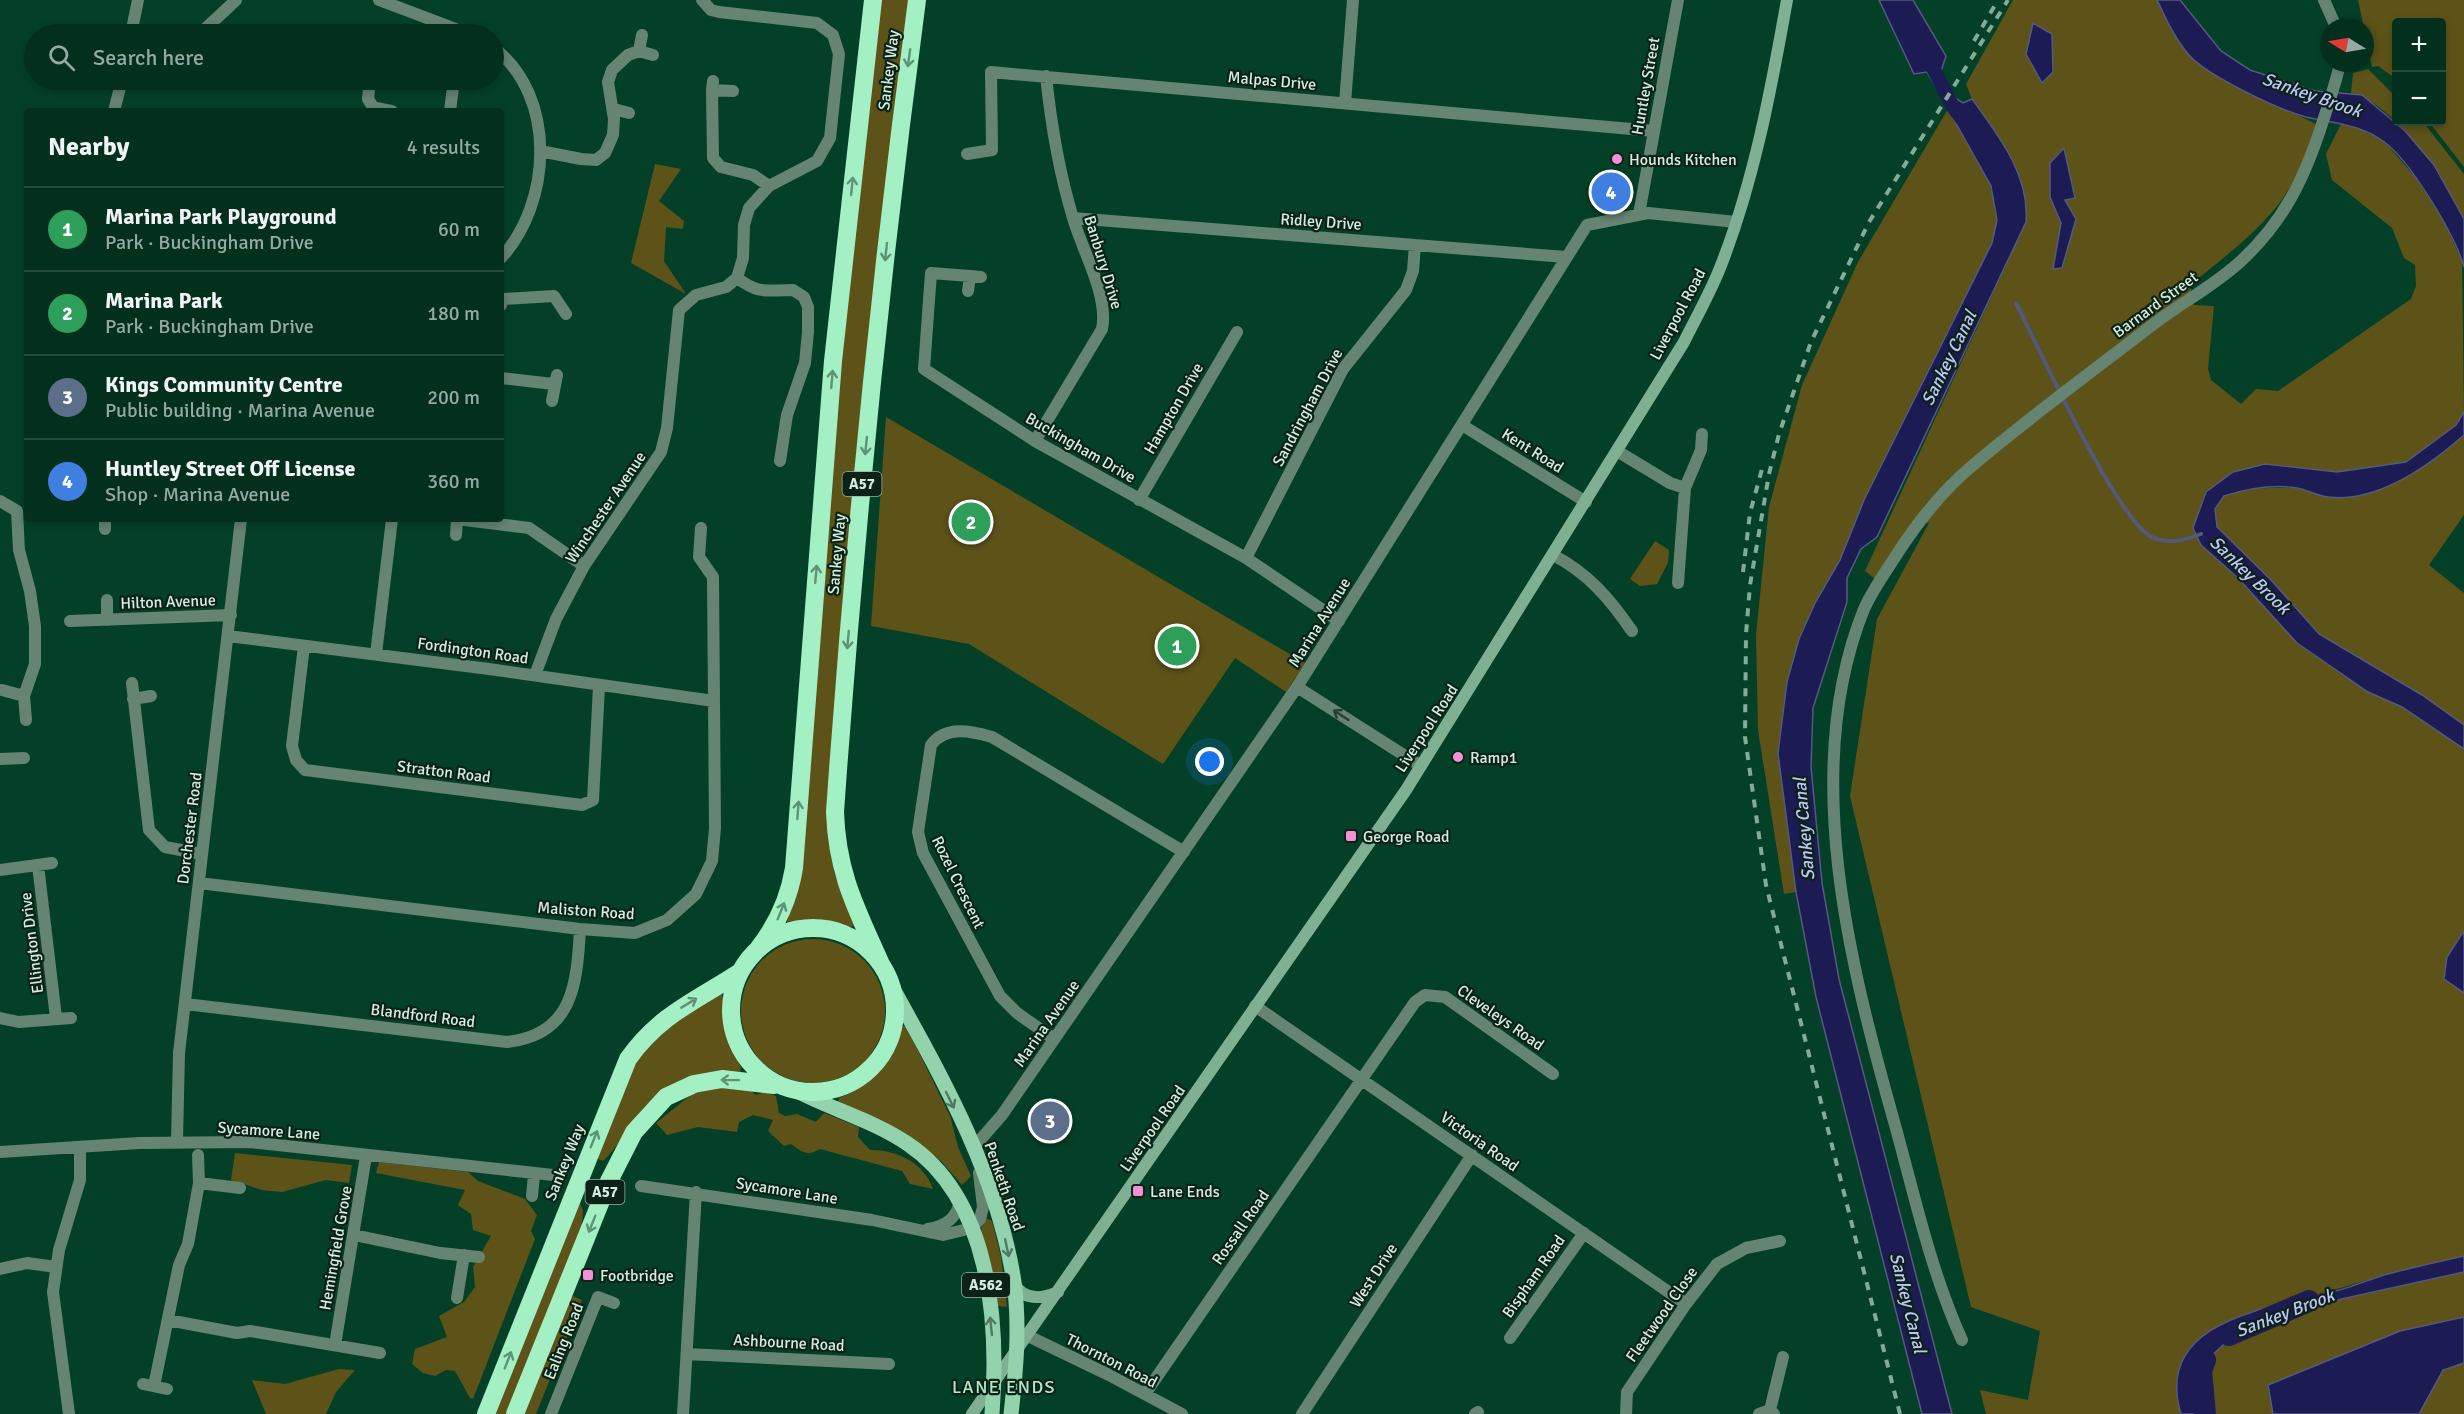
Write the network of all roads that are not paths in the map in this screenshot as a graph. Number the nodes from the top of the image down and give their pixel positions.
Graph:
1 (138, 0) edge
2 (236, 0) edge
3 (379, 0) edge
4 (702, 0) edge
5 (873, 0) edge
6 (917, 0) edge
7 (1353, 0) edge
8 (1678, 0) edge
9 (1787, 0) edge
10 (2324, 0) edge
11 (405, 5) edge
12 (2332, 18) edge
13 (133, 24) edge
14 (210, 24) edge
15 (447, 24) edge
16 (642, 34) dead end
17 (639, 51) junction
18 (653, 55) dead end
19 (504, 57) edge
20 (2337, 72) edge
21 (1046, 76) junction
22 (119, 90) edge
23 (369, 90) edge
24 (453, 90) edge
25 (734, 91) dead end
26 (1345, 103) junction
27 (115, 108) edge
28 (378, 108) edge
29 (450, 108) edge
30 (614, 109) junction
31 (629, 113) dead end
32 (1654, 131) junction
33 (540, 151) junction
34 (967, 154) dead end
35 (769, 186) junction
36 (1640, 214) junction
37 (1072, 218) junction
38 (1736, 222) junction
39 (1415, 244) junction
40 (504, 254) edge
41 (1566, 257) junction
42 (737, 278) junction
43 (968, 291) dead end
44 (504, 300) edge
45 (566, 314) dead end
46 (1237, 332) dead end
47 (504, 378) edge
48 (552, 400) dead end
49 (1462, 425) junction
50 (1702, 434) dead end
51 (1035, 441) junction
52 (1617, 451) junction
53 (780, 461) dead end
54 (1685, 488) junction
55 (1138, 500) junction
56 (0, 501) edge
57 (1586, 502) junction
58 (22, 509) edge
59 (241, 522) edge
60 (392, 522) edge
61 (457, 522) edge
62 (481, 522) edge
63 (701, 528) dead end
64 (456, 535) dead end
65 (1553, 555) junction
66 (1246, 558) junction
67 (584, 566) junction
68 (1678, 583) dead end
69 (106, 600) dead end
70 (231, 615) junction
71 (107, 620) junction
72 (70, 621) dead end
73 (1339, 621) junction
74 (1632, 631) dead end
75 (228, 636) junction
76 (304, 646) junction
77 (376, 654) junction
78 (535, 675) junction
79 (132, 683) dead end
80 (599, 687) junction
81 (1297, 687) junction
82 (2, 690) dead end
83 (24, 696) junction
84 (151, 696) dead end
85 (134, 699) junction
86 (714, 701) junction
87 (26, 720) dead end
88 (24, 758) dead end
89 (0, 759) edge
90 (1421, 766) junction
91 (1184, 852) junction
92 (202, 854) junction
93 (52, 863) dead end
94 (38, 865) junction
95 (0, 870) edge
96 (199, 883) junction
97 (580, 929) junction
98 (758, 949) junction
99 (880, 962) junction
100 (740, 972) junction
101 (892, 987) junction
102 (185, 1004) junction
103 (1255, 1006) junction
104 (0, 1018) edge
105 (56, 1018) junction
106 (71, 1018) dead end
107 (1054, 1039) junction
108 (1552, 1074) dead end
109 (1362, 1079) junction
110 (790, 1089) junction
111 (177, 1142) junction
112 (80, 1148) junction
113 (975, 1150) junction
114 (0, 1152) edge
115 (198, 1155) dead end
116 (1472, 1155) junction
117 (366, 1156) junction
118 (534, 1174) junction
119 (553, 1175) dead end
120 (579, 1178) junction
121 (609, 1181) junction
122 (199, 1182) junction
123 (641, 1186) dead end
124 (240, 1188) dead end
125 (696, 1192) junction
126 (532, 1196) dead end
127 (960, 1201) junction
128 (972, 1227) junction
129 (927, 1230) junction
130 (1584, 1233) junction
131 (354, 1235) junction
132 (1780, 1241) dead end
133 (464, 1255) junction
134 (479, 1257) dead end
135 (56, 1267) junction
136 (0, 1269) edge
137 (1014, 1282) junction
138 (1058, 1292) junction
139 (457, 1298) dead end
140 (614, 1303) dead end
141 (1686, 1304) junction
142 (168, 1320) junction
143 (1028, 1336) junction
144 (1510, 1338) dead end
145 (1962, 1340) dead end
146 (335, 1345) junction
147 (1017, 1352) junction
148 (380, 1353) dead end
149 (687, 1354) junction
150 (1783, 1357) dead end
151 (889, 1363) dead end
152 (994, 1385) junction
153 (155, 1386) dead end
154 (1145, 1394) junction
155 (1768, 1413) edge
156 (69, 1414) edge
157 (486, 1414) edge
158 (514, 1414) edge
159 (551, 1414) edge
160 (683, 1414) edge
161 (972, 1414) edge
162 (992, 1414) edge
163 (1011, 1414) edge
164 (1182, 1414) edge
165 (1302, 1414) edge
166 (1626, 1414) edge

1 - 13 street
2 - 14 street
3 - 11 street
4 - 35 street
98 -> 5 highway, Sankey Way / A57
6 -> 99 highway, Sankey Way / A57
7 - 26 street
8 - 32 street, Huntley Street
9 - 38 street, Liverpool Road
10 - 12 street
11 - 15 street
16 - 17 street
17 - 18 street
17 - 30 street
19 - 33 street
20 - 145 street, Barnard Street
21 - 26 street, Malpas Drive
21 - 34 street, Malpas Drive
21 - 37 street, Banbury Drive
22 - 27 street
23 - 28 street
24 - 29 street
25 - 35 street
26 - 32 street, Malpas Drive
30 - 31 street
30 - 33 street
32 - 36 street, Huntley Street
33 - 40 street
35 - 42 street
36 - 38 street, Marina Avenue
36 - 41 street, Marina Avenue
37 - 39 street, Ridley Drive
37 - 51 street, Banbury Drive
38 - 52 street, Liverpool Road
39 - 41 street, Ridley Drive
39 - 66 street, Sandringham Drive
41 - 49 street, Marina Avenue
42 - 53 street
42 - 67 street, Winchester Avenue
43 - 51 street, Buckingham Drive
44 - 45 street
46 - 55 street, Hampton Drive
47 - 48 street
49 - 57 street, Kent Road
49 - 73 street, Marina Avenue
50 - 54 street
51 - 55 street, Buckingham Drive
52 - 54 street
52 - 57 street, Liverpool Road
54 - 68 street
55 - 66 street, Buckingham Drive
56 - 58 street
57 - 65 street, Liverpool Road
58 - 83 street
59 - 70 street, Dorchester Road
60 - 77 street
61 - 64 street
62 - 67 street
63 - 86 street, Maliston Road
65 - 74 street
65 - 90 street, Liverpool Road
66 - 73 street, Buckingham Drive
67 - 78 street, Winchester Avenue
69 - 71 street, Hilton Avenue
70 - 71 street, Hilton Avenue
70 - 75 street, Dorchester Road
71 - 72 street, Hilton Avenue
73 - 81 street, Marina Avenue
75 - 76 street, Fordington Road
75 - 92 street, Dorchester Road
76 - 77 street, Fordington Road
76 - 80 street, Stratton Road
77 - 78 street, Fordington Road
78 - 80 street, Fordington Road
79 - 85 street
80 - 86 street, Fordington Road
90 -> 81 street
81 - 91 street, Marina Avenue
82 - 83 street
83 - 87 street
84 - 85 street
85 - 92 street
86 - 97 street, Maliston Road
88 - 89 street
90 - 103 street, Liverpool Road
91 - 107 street, Marina Avenue
91 - 107 street, Rozel Crescent
92 - 96 street, Dorchester Road
93 - 94 street
94 - 95 street
94 - 105 street, Ellington Drive
96 - 97 street, Maliston Road
96 - 102 street, Dorchester Road
97 - 102 street, Blandford Road
98 - 99 highway, A57
98 - 100 highway, A57
99 - 101 highway, A57
100 - 110 highway, A57
120 -> 100 highway, Sankey Way / A57
101 - 110 highway, A57
101 -> 113 main road, Penketh Road / A562
102 - 111 street, Dorchester Road
103 - 109 street, Victoria Road
103 - 138 street, Liverpool Road
104 - 105 street
105 - 106 street
107 - 113 street, Marina Avenue
108 - 109 street, Cleveleys Road
109 - 116 street, Victoria Road
109 - 154 street, Rossall Road
110 -> 121 highway, A57
110 - 127 main road, A562
111 - 112 street, Sycamore Lane
111 - 117 street, Sycamore Lane
112 - 114 street, Sycamore Lane
112 - 135 street
113 - 128 street
113 -> 137 main road, Penketh Road / A562
115 - 122 street
116 - 130 street, Victoria Road
116 - 165 street, West Drive
117 - 118 street, Sycamore Lane
117 - 131 street, Hemingfield Grove
118 - 119 street, Sycamore Lane
118 - 126 street
120 - 121 highway
157 -> 120 highway, Sankey Way / A57
121 -> 158 highway, A57
122 - 124 street
122 - 142 street
123 - 125 street, Sycamore Lane
125 - 129 street, Sycamore Lane
125 - 149 street
127 - 128 main road, A562
127 - 129 street
128 - 129 street, Sycamore Lane
152 -> 128 main road, A562
130 - 141 street, Victoria Road
130 - 144 street, Bispham Road
131 - 133 street
131 - 146 street, Hemingfield Grove
132 - 141 street, Fleetwood Close
133 - 134 street
133 - 139 street
135 - 136 street
135 - 156 street
137 - 138 street
137 - 147 main road, Penketh Road / A562
138 - 143 street, Liverpool Road
140 - 159 street, Ealing Road
141 - 166 street, Fleetwood Close
142 - 146 street
142 - 153 street
143 - 147 street, Liverpool Road
143 - 154 street, Thornton Road
146 - 148 street
147 - 152 street, Liverpool Road
147 - 163 main road, Penketh Road / A562
149 - 151 street, Ashbourne Road
149 - 160 street
150 - 155 street
152 - 161 street, Liverpool Road
152 - 162 main road, A562
154 - 164 street, Thornton Road

